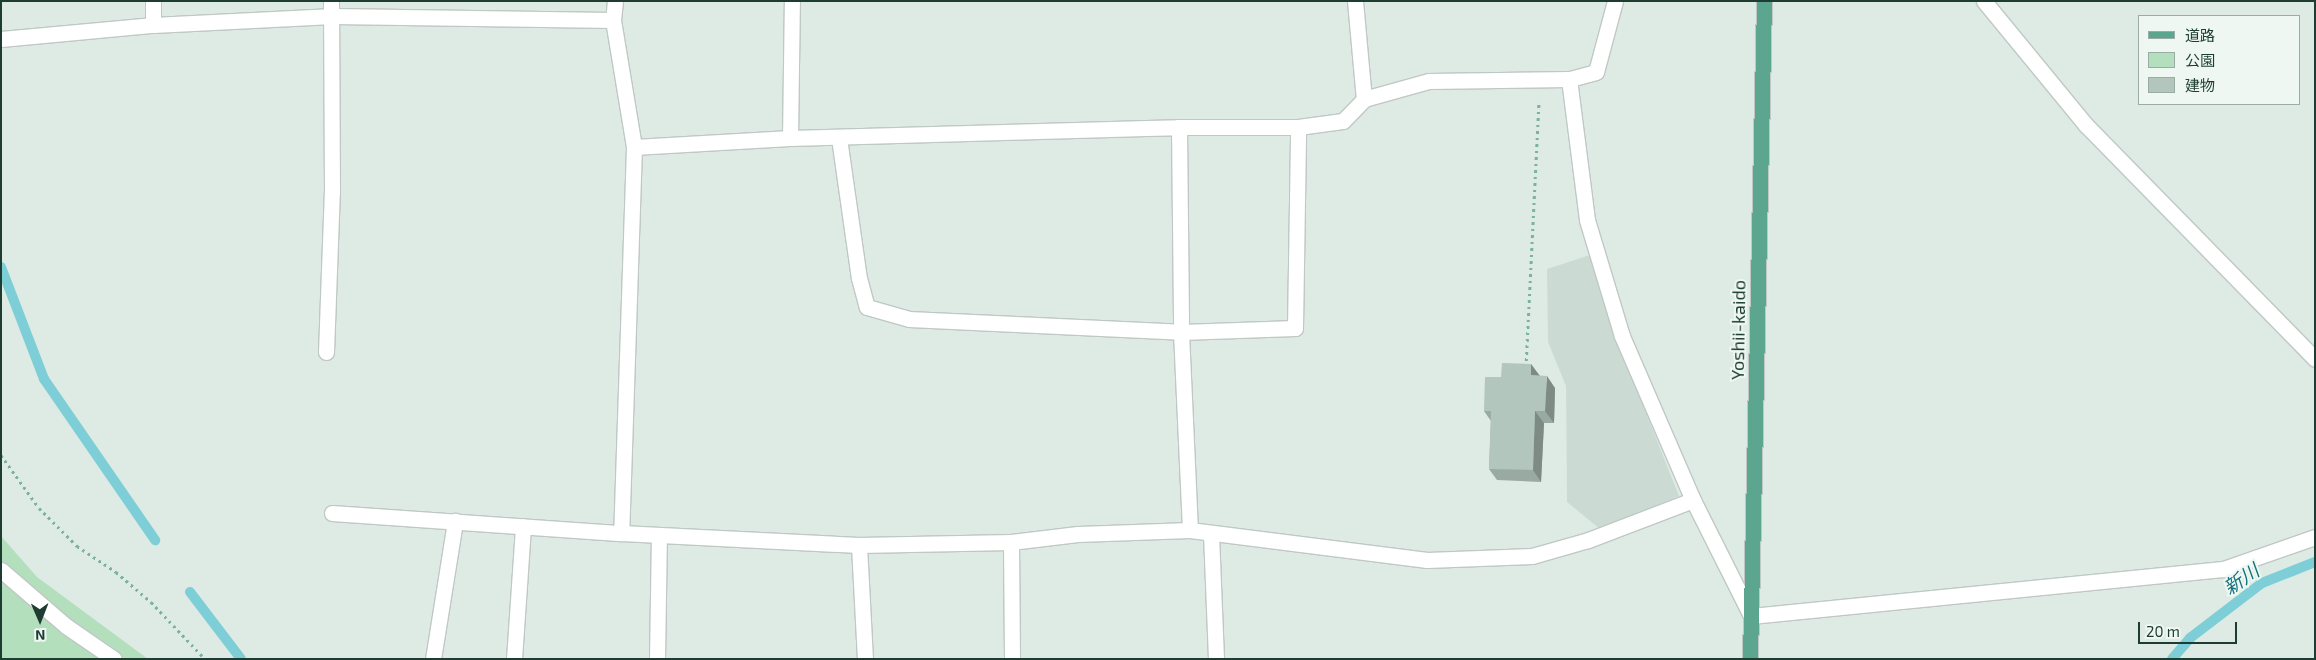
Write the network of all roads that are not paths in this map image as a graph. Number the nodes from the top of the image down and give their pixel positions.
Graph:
1 (153, 1) edge
2 (615, 1) edge
3 (792, 1) edge
4 (1356, 1) edge
5 (1615, 1) edge
6 (1764, 1) edge
7 (1984, 1) edge
8 (332, 9) edge
9 (613, 20) junction
10 (153, 26) junction
11 (1, 39) edge
12 (1569, 79) junction
13 (1364, 99) junction
14 (1179, 127) junction
15 (1298, 127) junction
16 (790, 138) junction
17 (839, 138) junction
18 (634, 147) junction
19 (1181, 332) junction
20 (326, 352) dead end
21 (2315, 359) edge
22 (1693, 500) junction
23 (332, 513) dead end
24 (455, 522) junction
25 (523, 526) junction
26 (1190, 530) junction
27 (621, 533) junction
28 (1211, 534) junction
29 (659, 535) junction
30 (2315, 537) edge
31 (1011, 542) junction
32 (859, 545) junction
33 (1, 570) edge
34 (1751, 616) junction
35 (114, 659) edge
36 (433, 659) edge
37 (514, 659) edge
38 (657, 659) edge
39 (865, 659) edge
40 (1012, 659) edge
41 (1216, 659) edge
42 (1750, 659) edge

1 - 10 street
2 - 9 street
3 - 16 street
4 - 13 street
5 - 12 street
6 - 34 main road, Yoshii-kaido
7 - 21 street
8 - 9 street
8 - 10 street
8 - 20 street
9 - 18 street
10 - 11 street
12 - 13 street
12 - 22 street
13 - 15 street
14 - 15 street
14 - 17 street
14 - 19 street
15 - 19 street
16 - 17 street
16 - 18 street
17 - 19 street
18 - 27 street
19 - 26 street
22 - 28 street
22 - 34 street
23 - 24 street
24 - 25 street
24 - 36 street
25 - 27 street
25 - 37 street
26 - 28 street
26 - 31 street
27 - 29 street
28 - 41 street
29 - 32 street
29 - 38 street
30 - 34 street
31 - 32 street
31 - 40 street
32 - 39 street
33 - 35 street
34 - 42 main road, Yoshii-kaido

